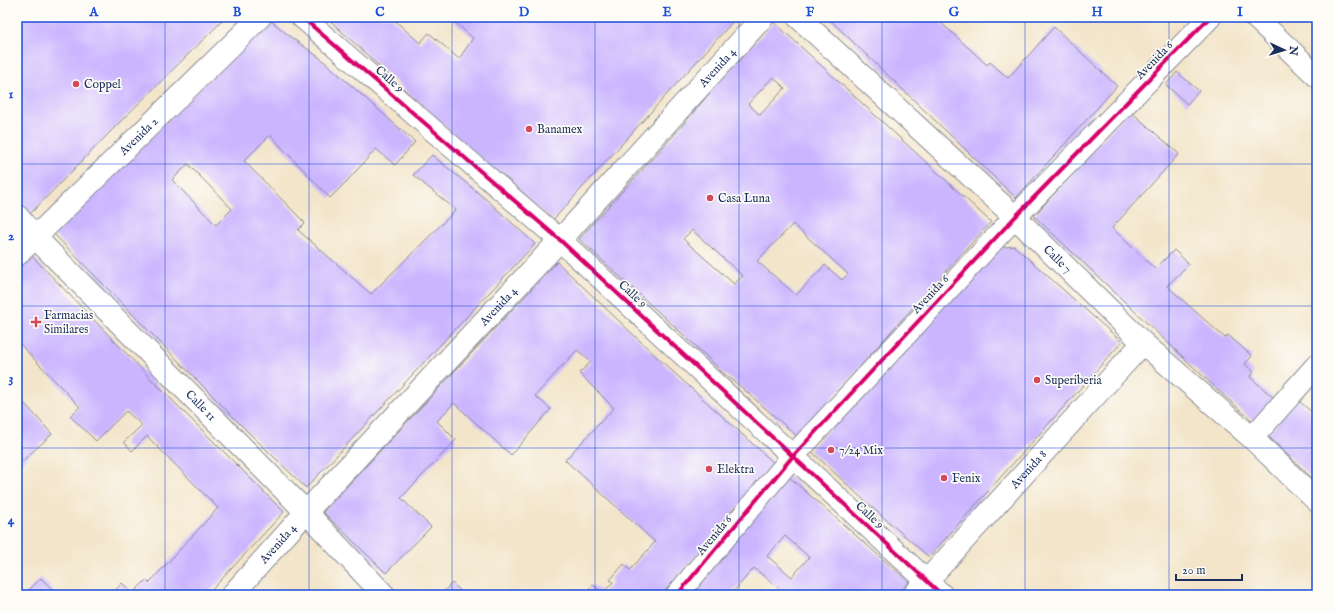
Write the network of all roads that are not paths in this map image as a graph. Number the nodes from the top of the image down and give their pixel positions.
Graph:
1 (260, 17) edge
2 (302, 17) edge
3 (763, 17) edge
4 (798, 17) edge
5 (1210, 17) edge
6 (1255, 17) edge
7 (1317, 76) edge
8 (17, 216) edge
9 (1016, 217) junction
10 (36, 238) junction
11 (560, 240) junction
12 (17, 255) edge
13 (1143, 343) junction
14 (1317, 366) edge
15 (1252, 438) junction
16 (793, 456) junction
17 (1317, 501) edge
18 (306, 512) junction
19 (927, 590) edge
20 (232, 595) edge
21 (384, 595) edge
22 (677, 595) edge

1 - 10 street, Avenida 2
2 - 11 street, Calle 9
3 - 11 street, Avenida 4
4 - 9 street, Calle 7
5 - 9 street, Avenida 6
6 - 7 street
8 - 10 street, Calle 11
9 - 13 street, Calle 7
9 - 16 street, Avenida 6
10 - 12 street, Avenida 2
10 - 18 street, Calle 11
11 - 16 street, Calle 9
11 - 18 street, Avenida 4
13 - 15 street, Calle 7
13 - 19 street, Avenida 8
14 - 15 street
15 - 17 street, Calle 7
16 - 19 street, Calle 9
16 - 22 street, Avenida 6
18 - 20 street, Avenida 4
18 - 21 street, Calle 11

